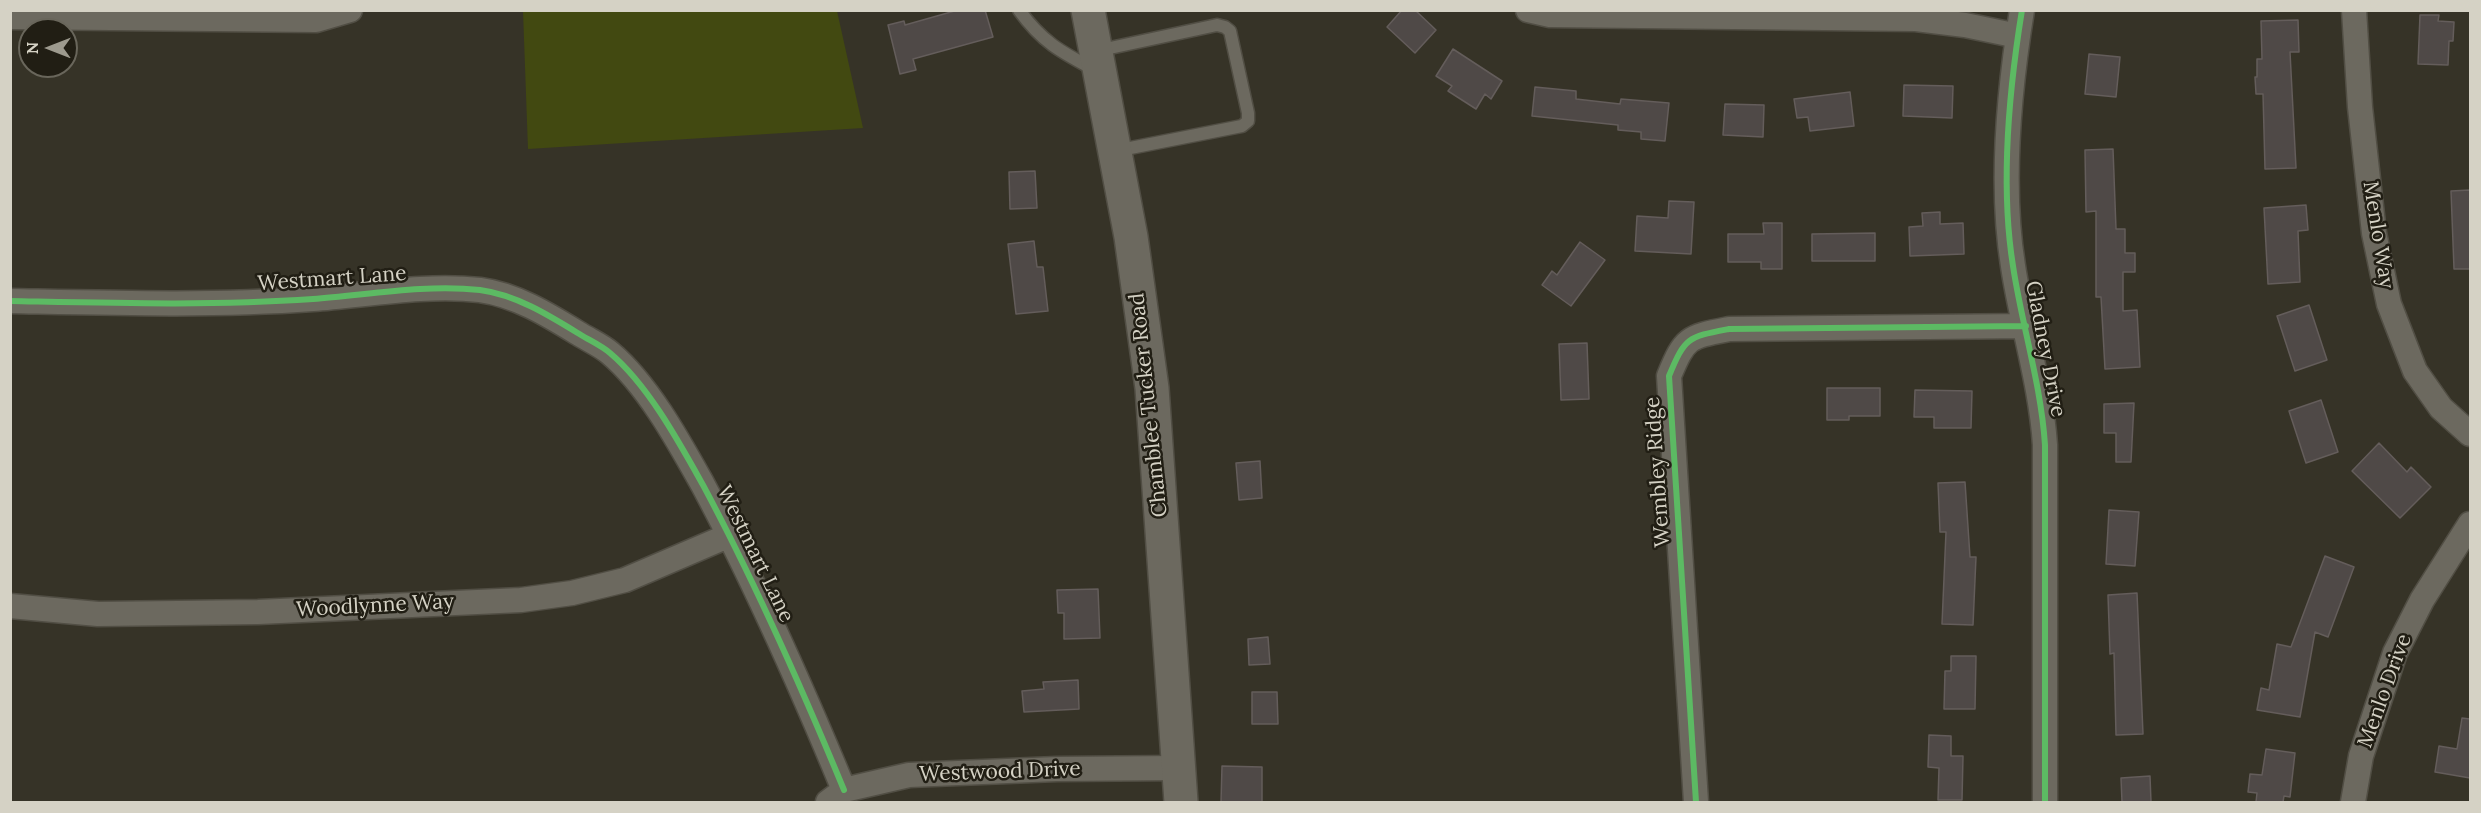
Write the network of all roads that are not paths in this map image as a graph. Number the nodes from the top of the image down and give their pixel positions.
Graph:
1 (350, 10) edge
2 (1018, 10) edge
3 (1088, 10) edge
4 (1528, 10) edge
5 (2022, 10) edge
6 (2354, 10) edge
7 (10, 17) edge
8 (2018, 36) junction
9 (1097, 61) junction
10 (1114, 151) junction
11 (10, 302) edge
12 (2026, 326) junction
13 (2470, 434) edge
14 (2470, 524) edge
15 (730, 536) junction
16 (10, 606) edge
17 (1179, 768) junction
18 (836, 796) edge
19 (1181, 802) edge
20 (1696, 802) edge
21 (2045, 802) edge
22 (2353, 802) edge

1 - 7 street
2 - 9 lane
3 - 9 main road, Chamblee Tucker Road
4 - 8 street
5 - 8 street, Gladney Drive
6 - 13 street, Menlo Way
8 - 12 street, Gladney Drive
9 - 10 main road, Chamblee Tucker Road
9 - 10 lane
10 - 17 main road, Chamblee Tucker Road
11 - 15 street, Westmart Lane
12 - 20 street, Wembley Ridge
12 - 21 street, Gladney Drive
14 - 22 street, Menlo Drive
15 - 16 street, Woodlynne Way
15 - 18 street, Westmart Lane
17 - 18 street, Westwood Drive
17 - 19 main road, Chamblee Tucker Road

